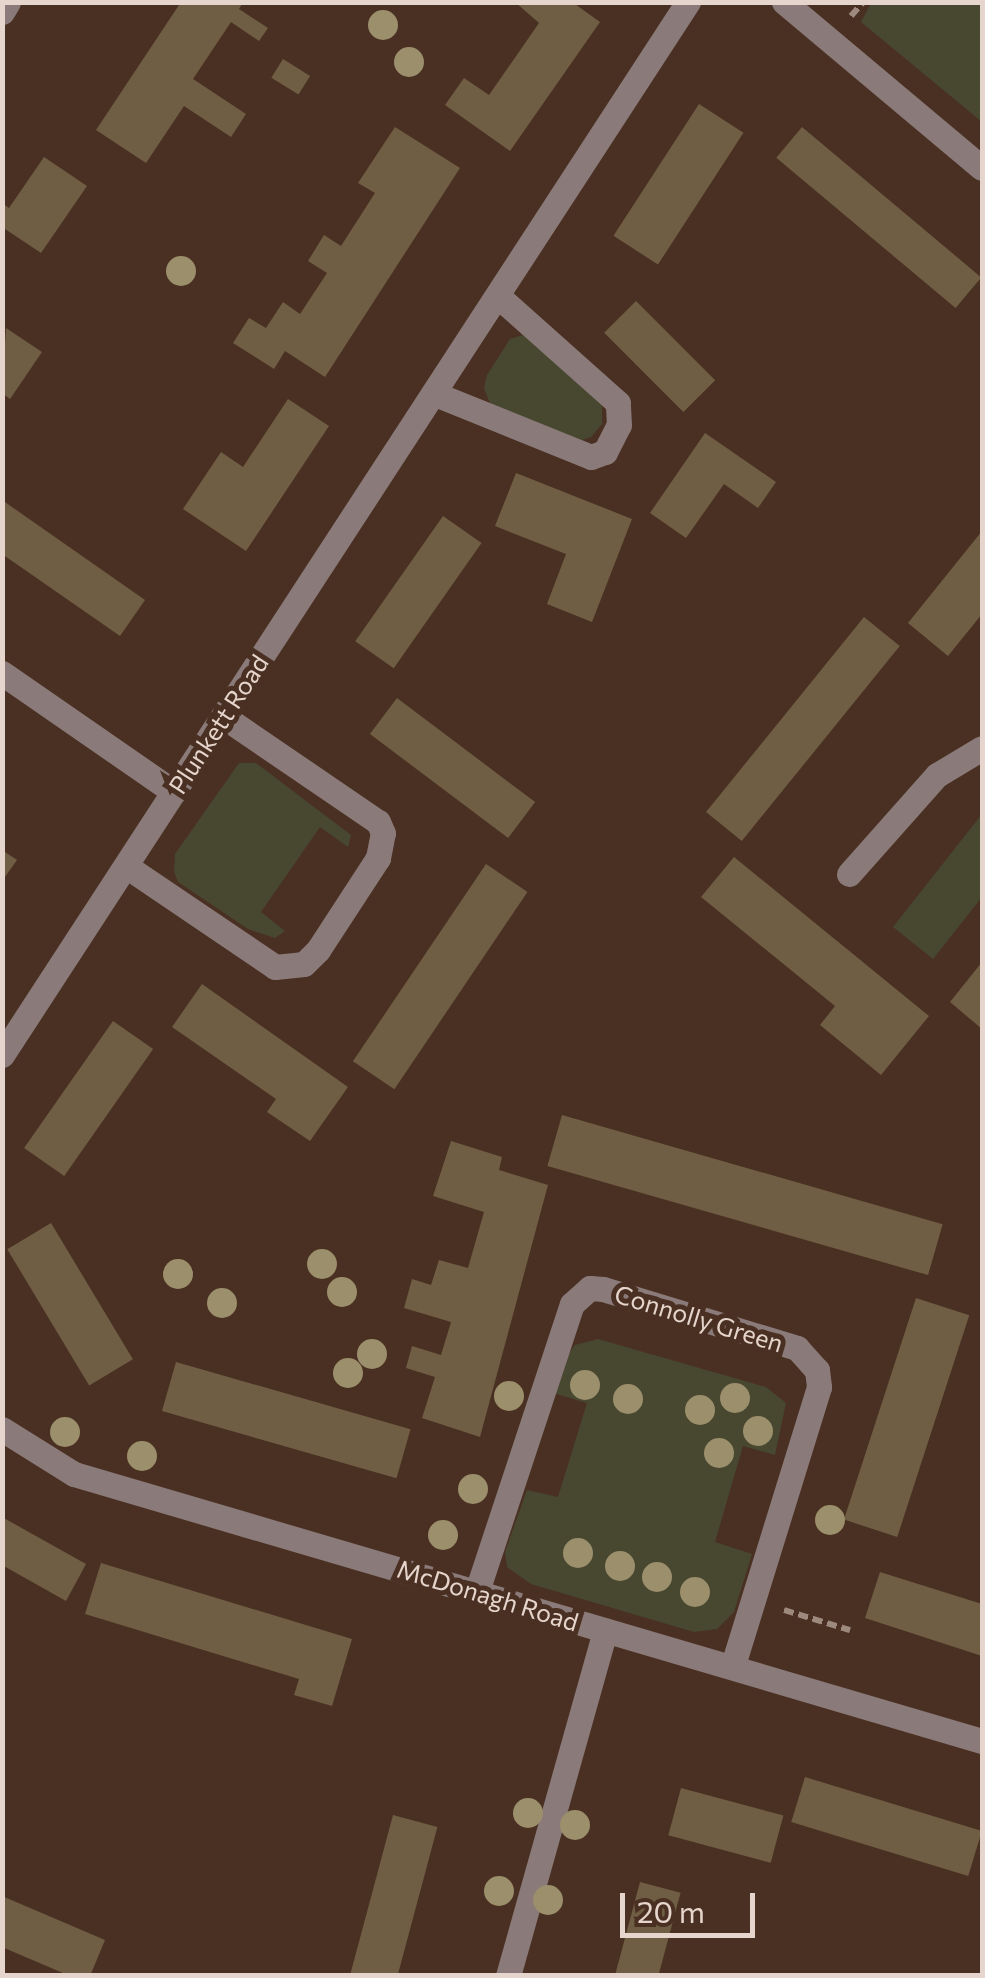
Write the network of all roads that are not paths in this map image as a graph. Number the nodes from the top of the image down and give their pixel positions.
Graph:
1 (8, 2) edge
2 (688, 2) edge
3 (784, 2) edge
4 (2, 12) edge
5 (982, 168) edge
6 (498, 296) junction
7 (435, 394) junction
8 (2, 673) edge
9 (224, 716) junction
10 (982, 748) edge
11 (174, 792) junction
12 (126, 866) junction
13 (848, 874) dead end
14 (2, 1056) edge
15 (2, 1428) edge
16 (477, 1591) junction
17 (605, 1630) junction
18 (733, 1665) junction
19 (982, 1741) edge
20 (508, 1976) edge

1 - 4 street
2 - 6 street, Plunkett Road
3 - 5 street
6 - 7 street, Plunkett Road
6 - 7 street
7 - 9 street, Plunkett Road
8 - 11 street
9 - 11 street, Plunkett Road
9 - 12 street
10 - 13 street
11 - 12 street, Plunkett Road
12 - 14 street, Plunkett Road
15 - 16 street, McDonagh Road
16 - 17 street, McDonagh Road
16 - 18 street, Connolly Green
17 - 18 street, McDonagh Road
17 - 20 street
18 - 19 street, McDonagh Road

